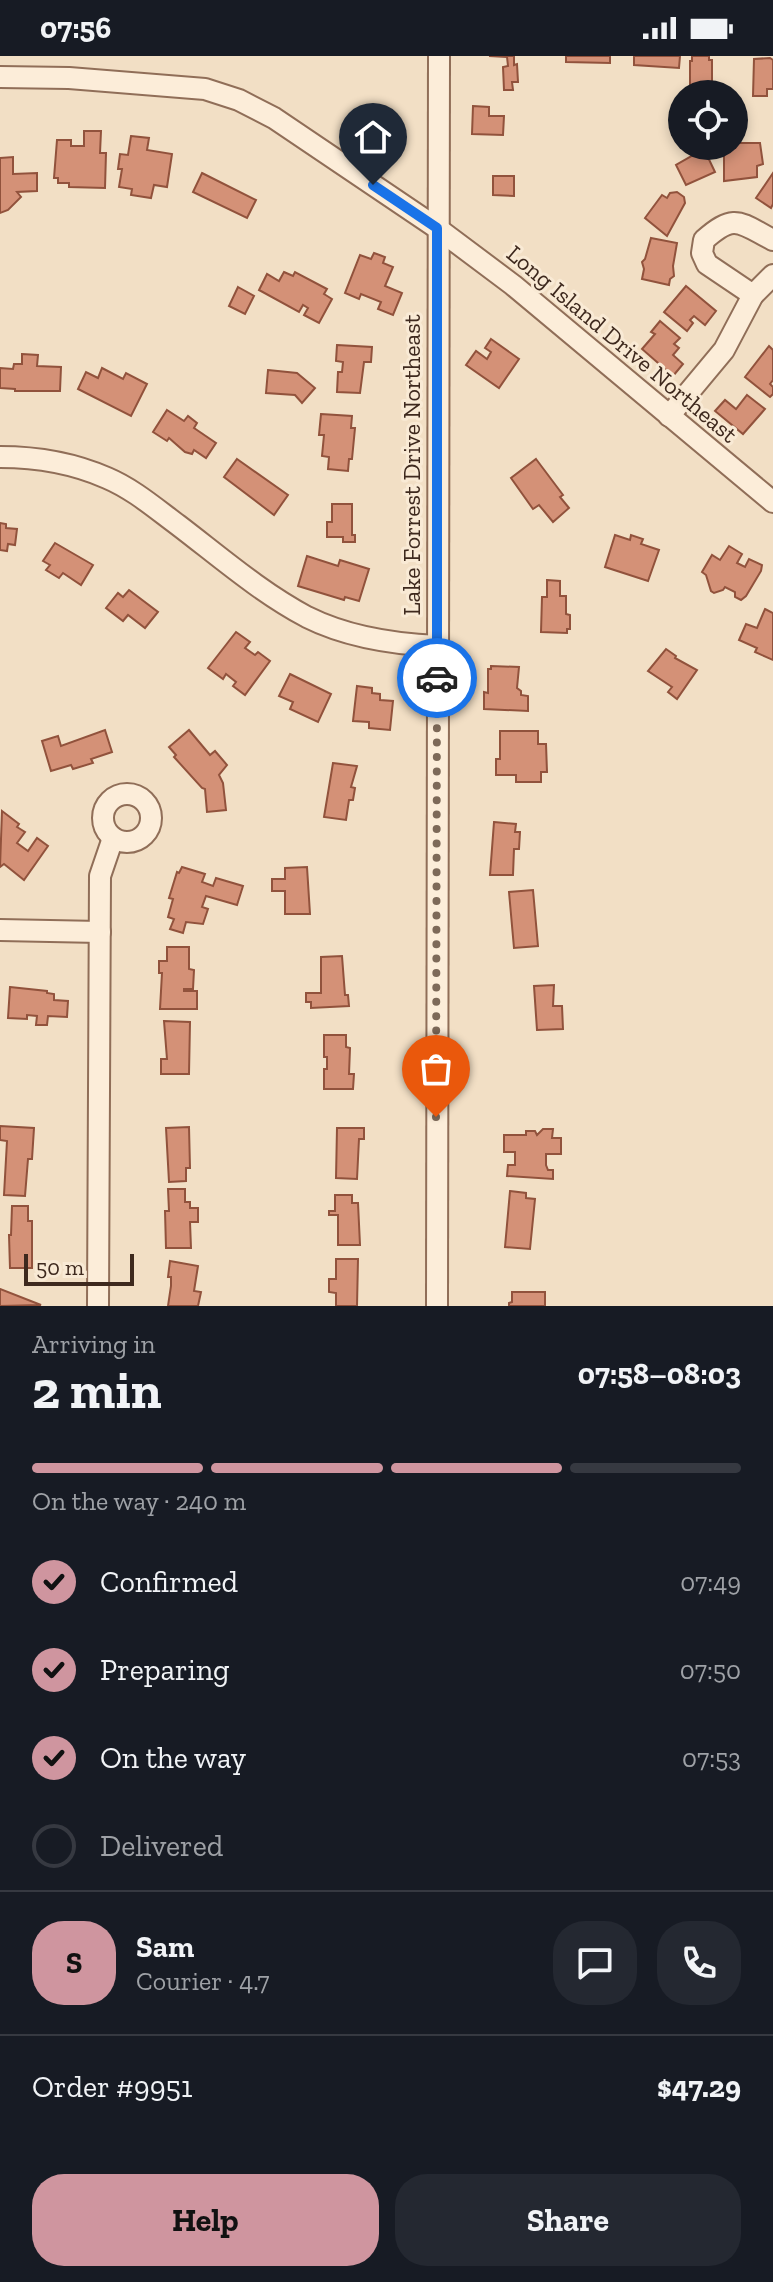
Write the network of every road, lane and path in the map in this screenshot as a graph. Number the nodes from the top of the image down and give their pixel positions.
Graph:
1 (439, 56) edge
2 (0, 77) edge
3 (437, 228) junction
4 (773, 240) edge
5 (773, 275) edge
6 (753, 295) junction
7 (669, 416) junction
8 (0, 457) edge
9 (773, 502) edge
10 (437, 646) junction
11 (113, 838) dead end
12 (0, 930) edge
13 (100, 932) junction
14 (98, 1306) edge
15 (437, 1306) edge

1 - 3 street, Lake Forrest Drive Northeast
2 - 3 street, Long Island Drive Northeast
3 - 7 street, Long Island Drive Northeast
3 - 10 street, Lake Forrest Drive Northeast
4 - 6 street
5 - 6 street
6 - 7 street
7 - 9 street, Long Island Drive Northeast
8 - 10 street
10 - 15 street, Lake Forrest Drive Northeast
11 - 13 street
12 - 13 street
13 - 14 street

